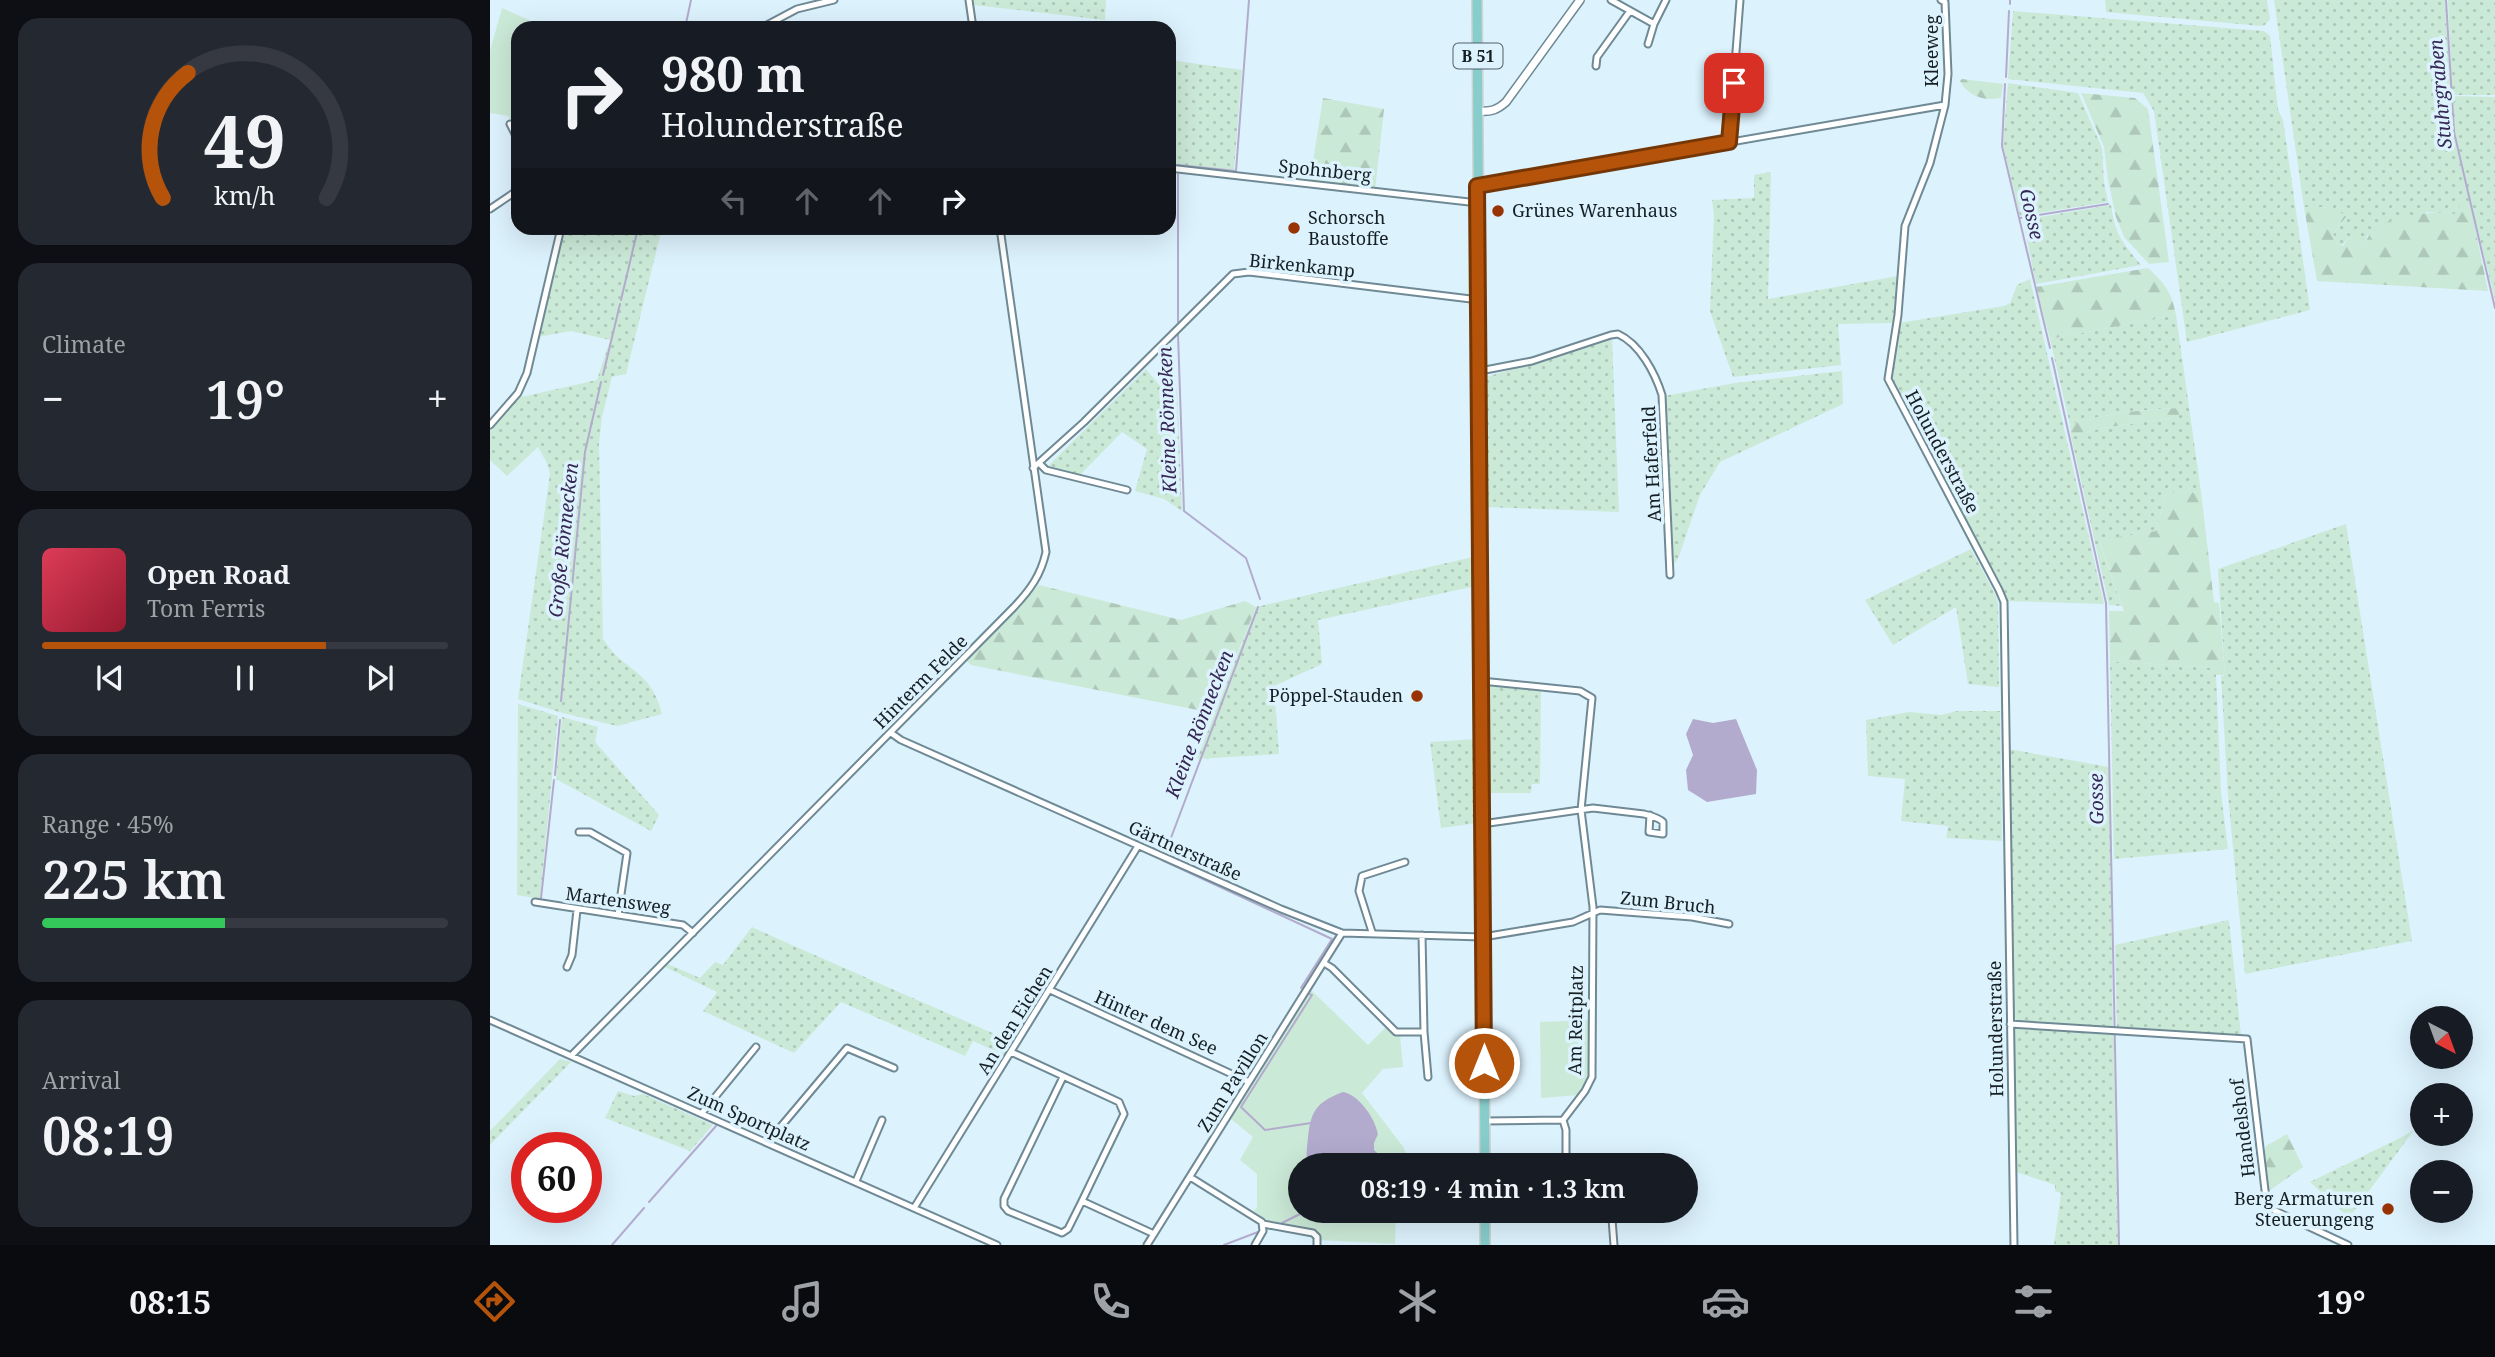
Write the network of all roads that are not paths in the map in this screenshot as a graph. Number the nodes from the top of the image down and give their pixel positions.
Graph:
1 (834, 0) edge
2 (969, 0) edge
3 (1477, 0) edge
4 (1580, 0) edge
5 (1611, 0) edge
6 (1666, 0) edge
7 (1740, 0) edge
8 (1941, 0) edge
9 (1630, 11) junction
10 (774, 21) edge
11 (972, 21) edge
12 (1654, 24) junction
13 (1648, 44) dead end
14 (1596, 66) dead end
15 (1945, 105) junction
16 (1479, 111) junction
17 (1729, 142) junction
18 (1176, 169) edge
19 (1477, 186) junction
20 (511, 195) edge
21 (1478, 203) junction
22 (490, 209) edge
23 (559, 235) edge
24 (1001, 235) edge
25 (1479, 300) junction
26 (1480, 371) junction
27 (490, 425) edge
28 (1041, 464) junction
29 (1033, 468) junction
30 (1127, 490) dead end
31 (1671, 575) dead end
32 (1481, 681) junction
33 (891, 733) junction
34 (1581, 810) junction
35 (1650, 816) dead end
36 (1482, 824) junction
37 (579, 832) dead end
38 (1138, 846) junction
39 (1405, 862) dead end
40 (535, 902) dead end
41 (578, 910) junction
42 (1593, 912) junction
43 (618, 915) junction
44 (1729, 924) dead end
45 (1372, 932) junction
46 (694, 933) junction
47 (1342, 933) junction
48 (1422, 935) junction
49 (1483, 936) junction
50 (1324, 963) junction
51 (567, 967) dead end
52 (1050, 990) junction
53 (490, 1020) edge
54 (2010, 1024) junction
55 (1424, 1032) junction
56 (756, 1047) dead end
57 (1011, 1052) junction
58 (572, 1055) junction
59 (894, 1068) dead end
60 (1063, 1077) junction
61 (1428, 1077) dead end
62 (1249, 1082) junction
63 (702, 1113) junction
64 (882, 1120) dead end
65 (1563, 1120) junction
66 (1484, 1121) junction
67 (767, 1143) junction
68 (1485, 1153) edge
69 (1566, 1153) edge
70 (1190, 1177) junction
71 (856, 1181) junction
72 (1082, 1201) junction
73 (914, 1208) junction
74 (1485, 1223) edge
75 (1612, 1223) edge
76 (1263, 1224) junction
77 (1154, 1234) junction
78 (996, 1245) edge
79 (1147, 1245) edge
80 (1255, 1245) edge
81 (1317, 1245) edge
82 (1485, 1245) edge
83 (1614, 1245) edge
84 (2014, 1245) edge
85 (2348, 1245) edge

1 - 10 street
2 - 11 street
3 - 16 main road, B 51
4 - 16 street
5 - 9 street
6 - 12 street
7 - 17 street
8 - 15 street, Kleeweg
9 - 12 street
9 - 14 street
12 - 13 street
15 - 17 street
15 - 54 street, Holunderstraße
16 - 19 main road, B 51
17 - 19 street
18 - 21 street, Spohnberg
19 - 21 main road, B 51
20 - 22 street
21 - 25 main road, B 51
23 - 27 street
24 - 29 street, Hinterm Felde
25 - 26 main road, B 51
25 - 28 street, Birkenkamp
26 - 31 street, Am Haferfeld
26 - 32 main road, B 51
28 - 29 street, Birkenkamp
28 - 30 street
29 - 33 street, Hinterm Felde
32 - 34 street, Am Reitplatz
32 - 36 main road, B 51
33 - 38 street, Gärtnerstraße
33 - 46 street, Hinterm Felde
34 - 35 street
34 - 36 street
34 - 42 street, Am Reitplatz
36 - 49 main road, B 51
37 - 43 street
38 - 47 street, Gärtnerstraße
38 - 52 street, An den Eichen
39 - 45 street
40 - 41 street, Martensweg
41 - 43 street, Martensweg
41 - 51 street
42 - 44 street, Zum Bruch
42 - 49 street, Zum Bruch
42 - 65 street, Am Reitplatz
43 - 46 street, Martensweg
45 - 47 street, Gärtnerstraße
45 - 48 street, Gärtnerstraße
46 - 58 street, Hinterm Felde
47 - 50 street, Zum Pavillon
48 - 49 street, Gärtnerstraße
48 - 55 street
49 - 66 main road, B 51
50 - 55 street
50 - 62 street, Zum Pavillon
52 - 57 street, An den Eichen
52 - 62 street, Hinter dem See
53 - 58 street, Zum Sportplatz
54 - 84 street, Holunderstraße
54 - 85 street, Handelshof
55 - 61 street
56 - 63 street
57 - 60 street
57 - 73 street, An den Eichen
58 - 63 street, Zum Sportplatz
59 - 67 street
60 - 72 street
60 - 72 street
62 - 70 street, Zum Pavillon
63 - 67 street, Zum Sportplatz
64 - 71 street
65 - 66 street
65 - 69 street
66 - 68 main road, B 51
67 - 71 street, Zum Sportplatz
70 - 76 street
70 - 77 street, Zum Pavillon
71 - 73 street, Zum Sportplatz
72 - 77 street
73 - 78 street, Zum Sportplatz
74 - 82 main road
75 - 83 street
76 - 80 street
76 - 81 street
77 - 79 street, Zum Pavillon

